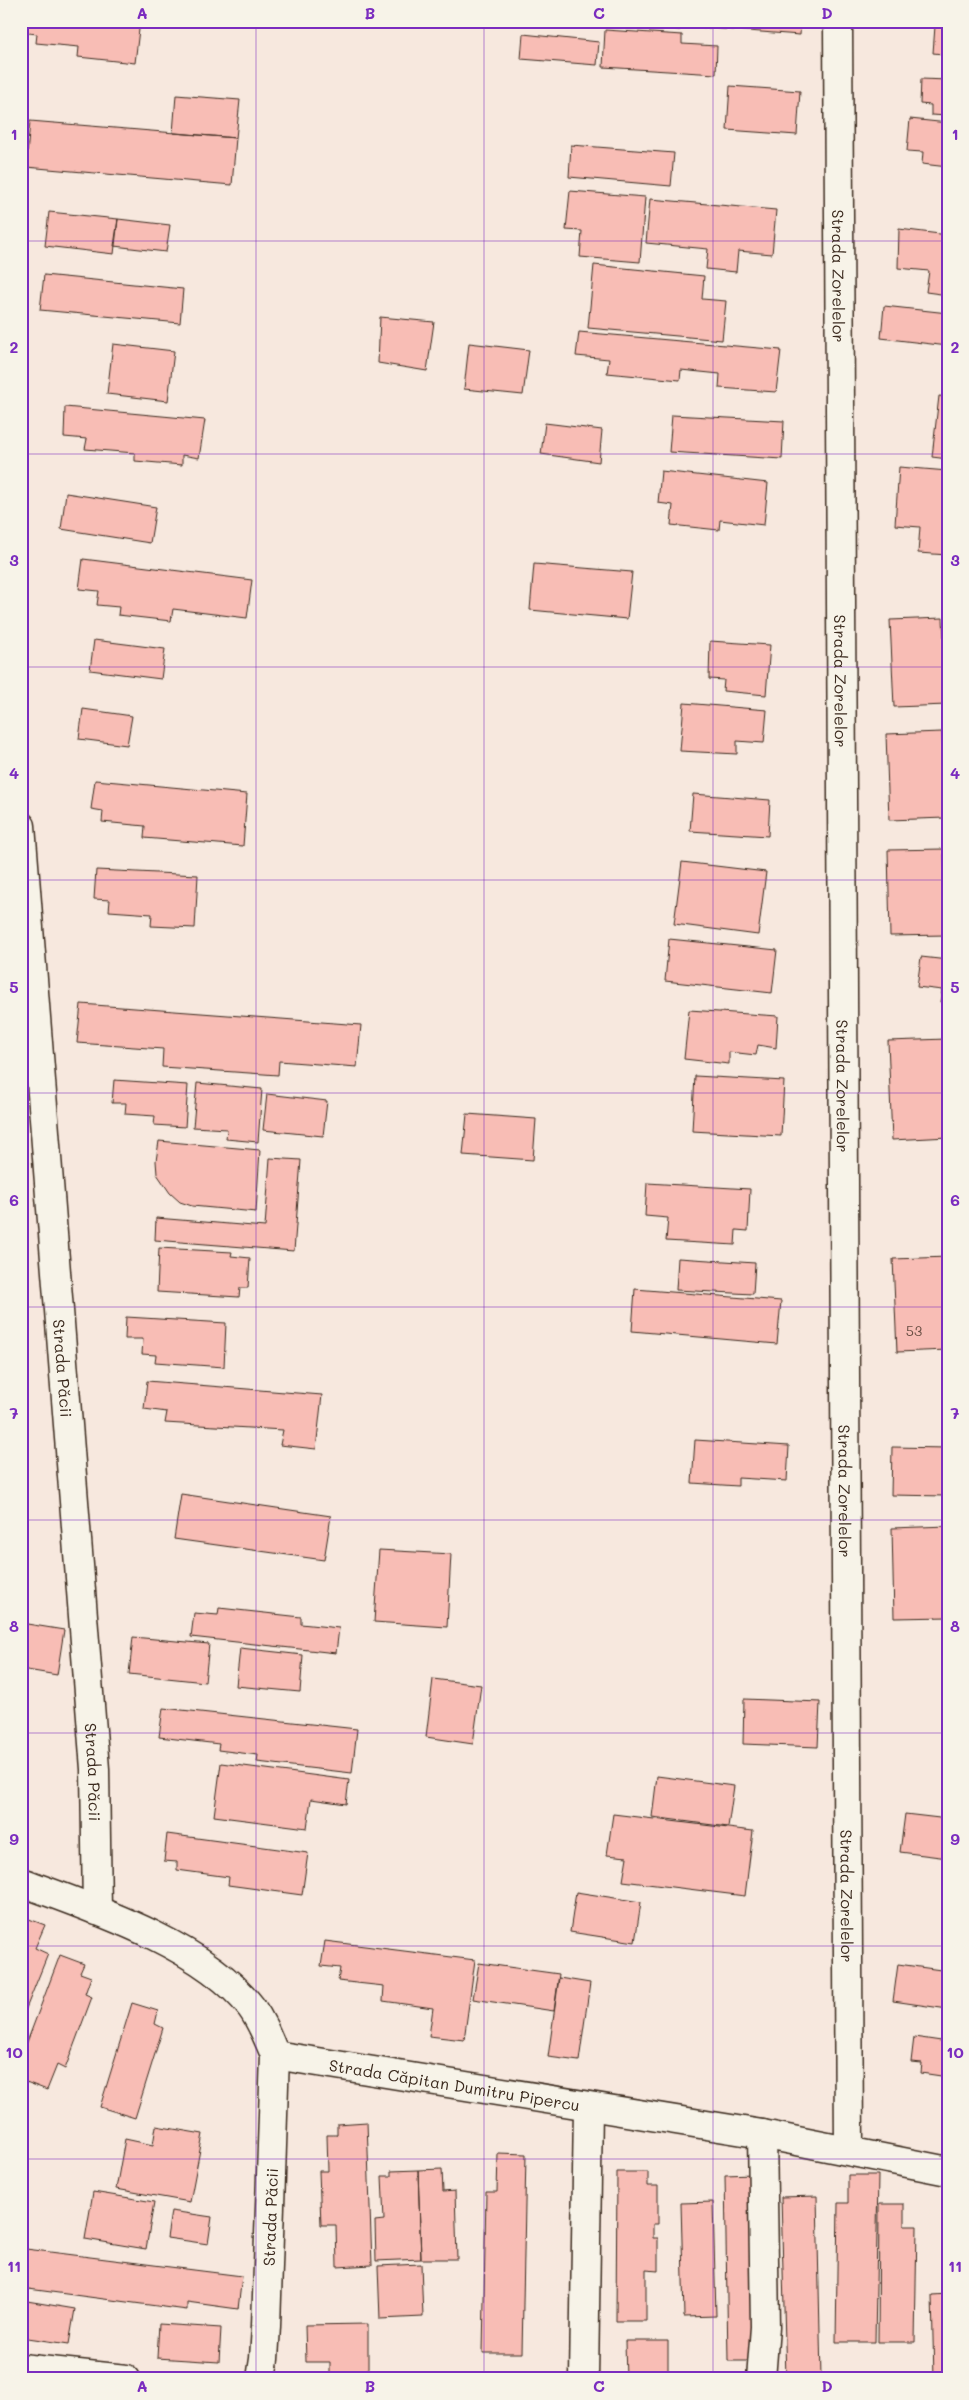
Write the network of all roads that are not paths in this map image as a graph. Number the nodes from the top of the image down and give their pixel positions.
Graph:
1 (838, 21) edge
2 (21, 826) edge
3 (21, 1882) edge
4 (98, 1911) junction
5 (275, 2055) junction
6 (588, 2107) junction
7 (762, 2134) junction
8 (849, 2150) junction
9 (948, 2171) edge
10 (21, 2368) edge
11 (126, 2379) edge
12 (261, 2379) edge
13 (584, 2379) edge
14 (761, 2379) edge

1 - 8 street, Strada Zorelelor
2 - 4 street, Strada Păcii
3 - 4 street
4 - 5 street
5 - 6 street, Strada Căpitan Dumitru Pipercu
5 - 12 street, Strada Păcii
6 - 7 street, Strada Căpitan Dumitru Pipercu
6 - 13 street
7 - 8 street, Strada Căpitan Dumitru Pipercu
7 - 14 street
8 - 9 street, Strada Căpitan Dumitru Pipercu
10 - 11 street

